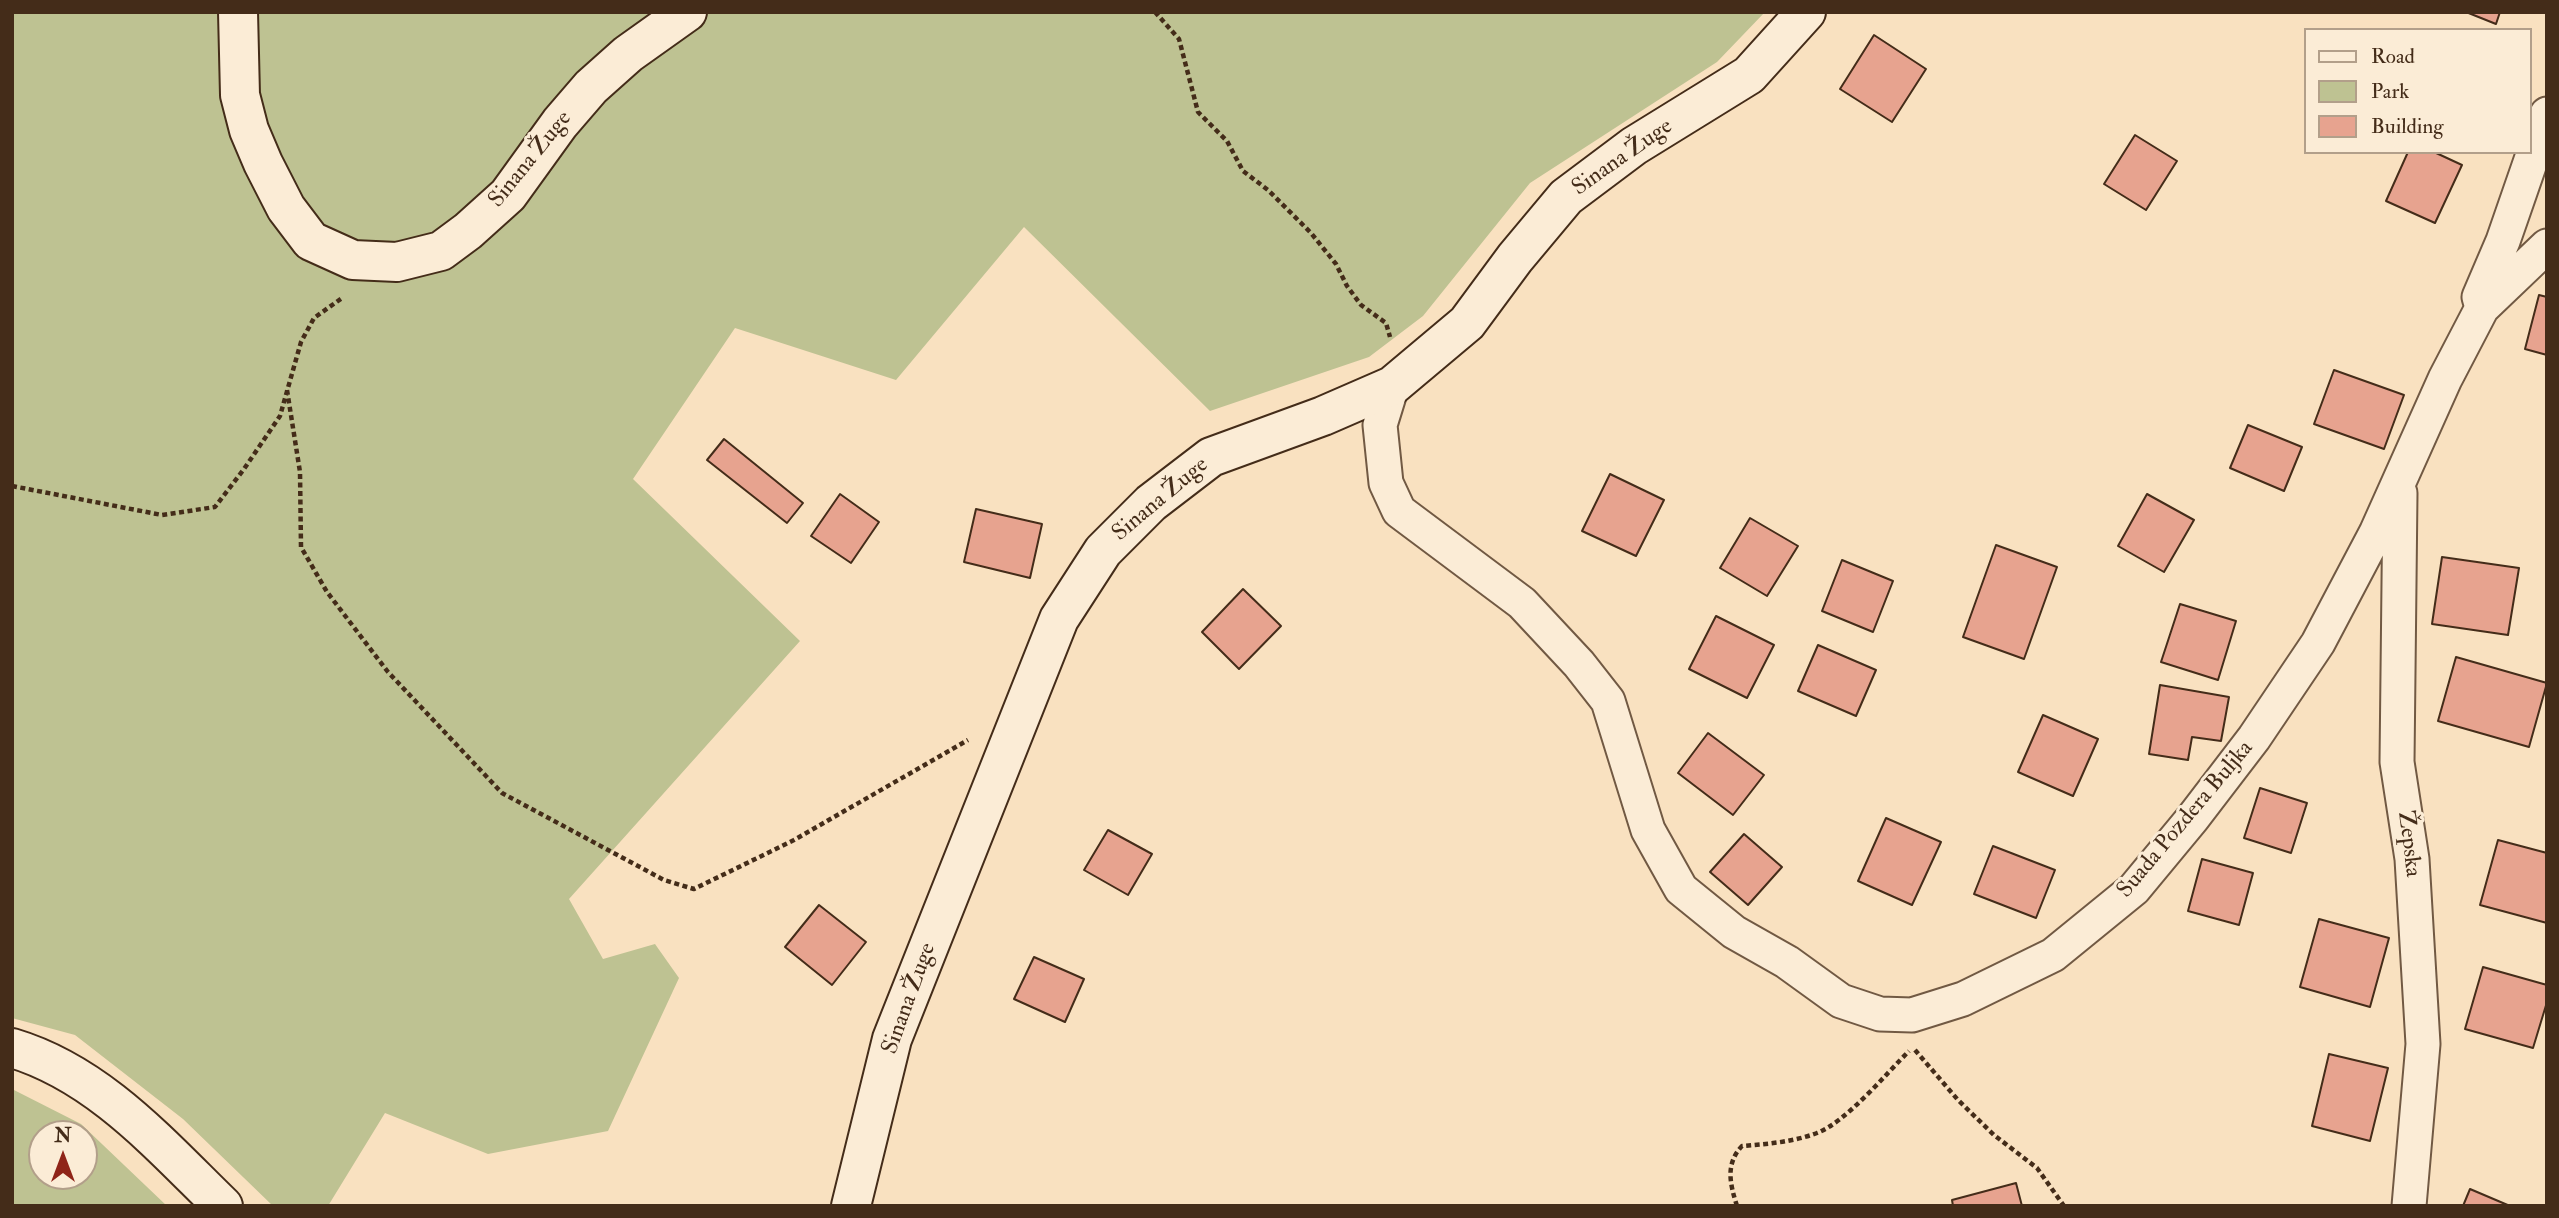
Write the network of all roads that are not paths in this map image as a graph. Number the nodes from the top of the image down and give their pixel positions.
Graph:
1 (238, 12) edge
2 (687, 12) edge
3 (1806, 12) edge
4 (2547, 114) edge
5 (2547, 246) edge
6 (2482, 309) junction
7 (1392, 386) junction
8 (2400, 482) junction
9 (12, 1048) edge
10 (223, 1206) edge
11 (851, 1206) edge
12 (2409, 1206) edge

1 - 2 main road, Sinana Žuge
3 - 7 main road, Sinana Žuge
4 - 6 street
5 - 6 street, Suada Pozdera Buljka
6 - 8 street, Suada Pozdera Buljka
7 - 8 street, Suada Pozdera Buljka
7 - 11 main road, Sinana Žuge
8 - 12 street, Žepska
9 - 10 main road

